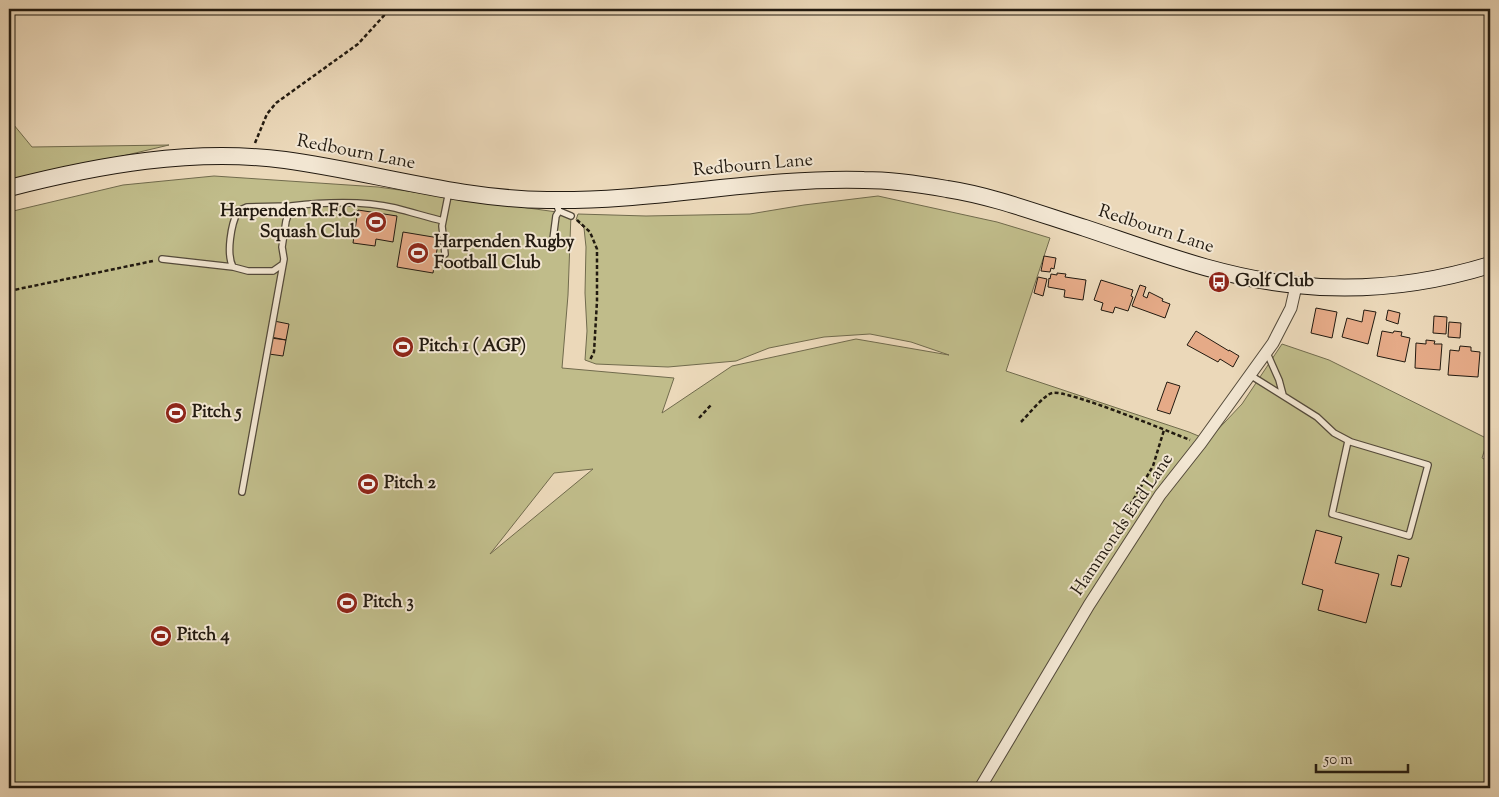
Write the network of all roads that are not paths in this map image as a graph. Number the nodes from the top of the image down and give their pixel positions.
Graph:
1 (9, 188) edge
2 (449, 191) junction
3 (292, 206) junction
4 (557, 206) junction
5 (571, 216) road end
6 (443, 221) junction
7 (553, 239) dead end
8 (445, 254) dead end
9 (162, 259) road end
10 (283, 264) junction
11 (1490, 265) edge
12 (233, 267) junction
13 (1296, 286) junction
14 (1267, 352) junction
15 (1250, 375) junction
16 (1283, 395) junction
17 (1348, 441) junction
18 (242, 492) dead end
19 (980, 788) edge

1 - 2 main road, Redbourn Lane
2 - 4 main road, Redbourn Lane
2 - 6 lane
3 - 6 lane
3 - 10 lane
3 - 12 lane
4 - 5 lane
4 - 7 lane
4 - 13 main road, Redbourn Lane
6 - 8 lane
9 - 12 lane
10 - 12 lane
10 - 18 lane
11 - 13 main road, Redbourn Lane
13 - 14 street, Hammonds End Lane
14 - 15 street, Hammonds End Lane
14 - 16 lane
15 - 16 lane
15 - 19 street, Hammonds End Lane
16 - 17 lane
17 - 17 lane

